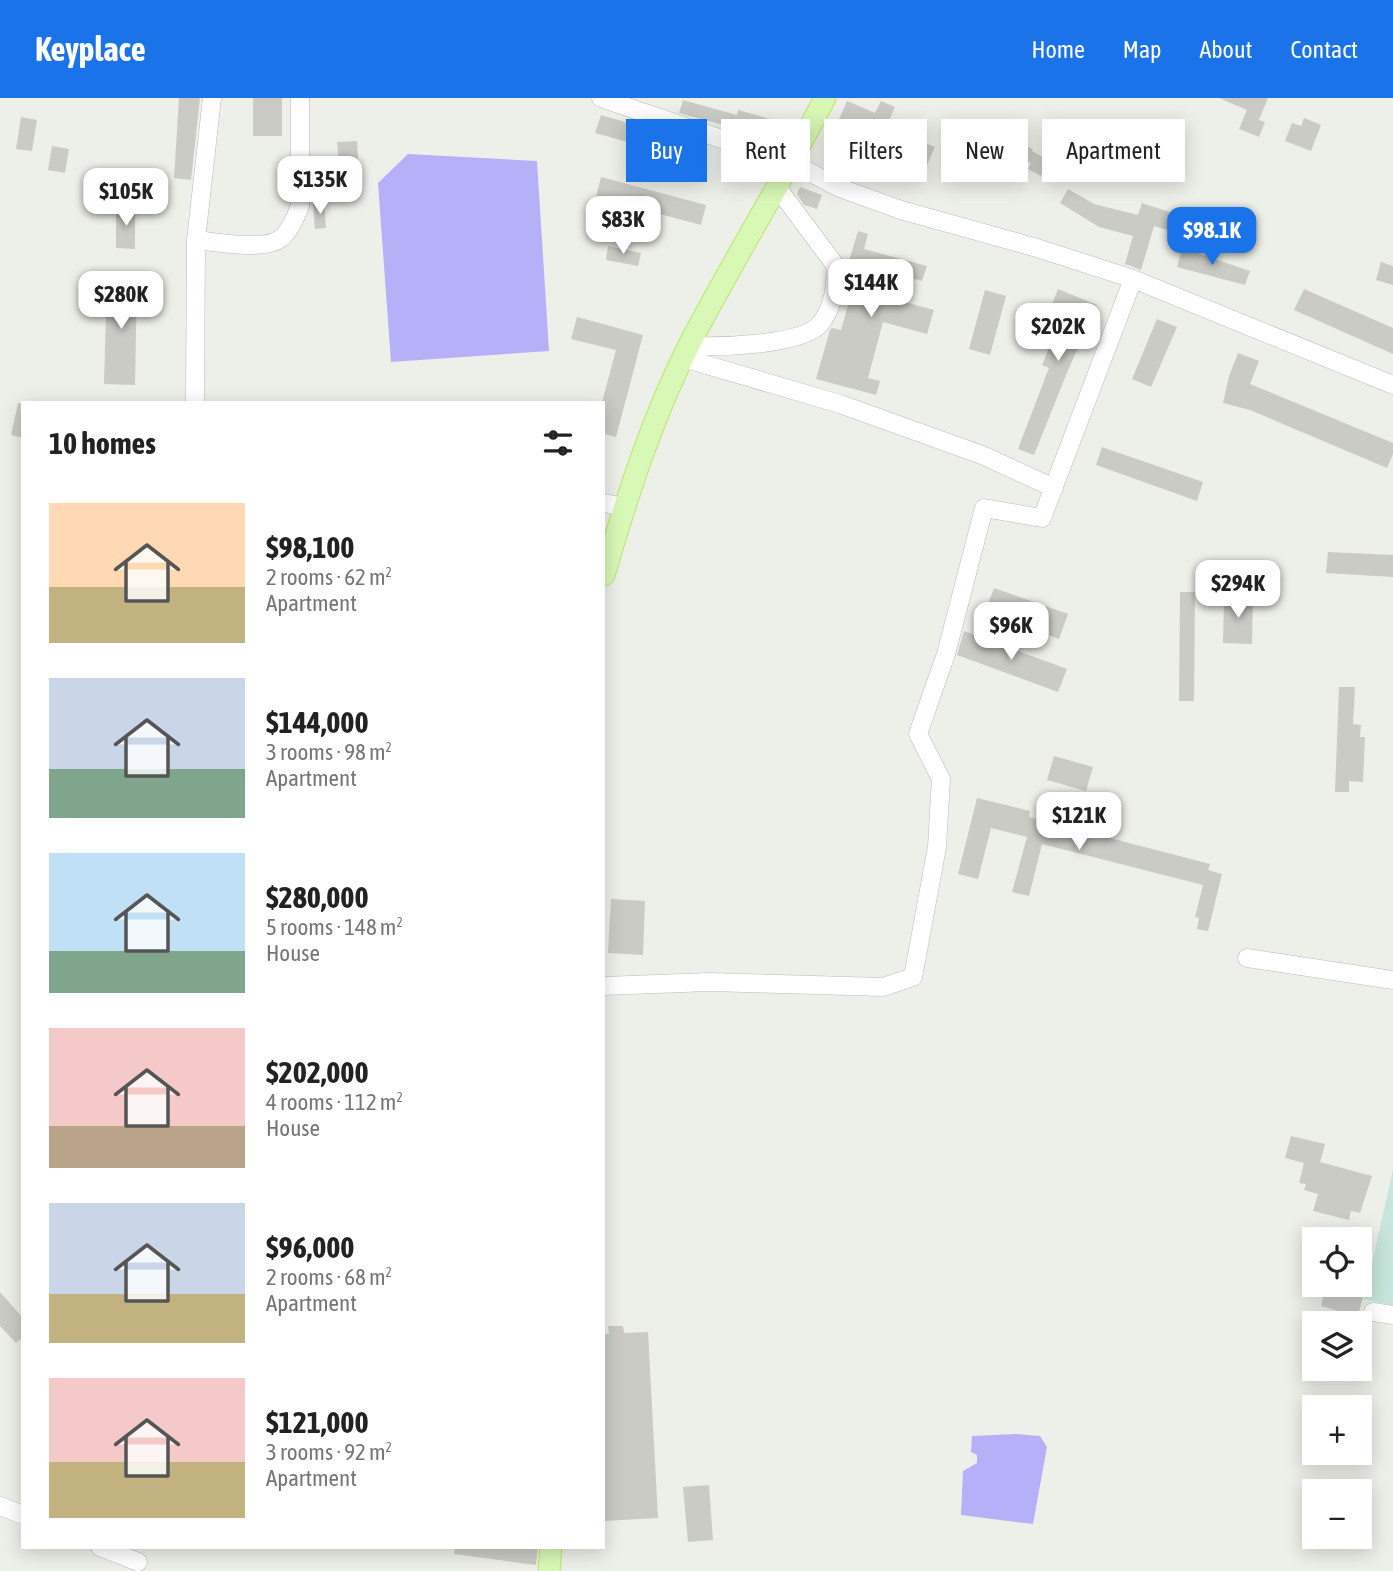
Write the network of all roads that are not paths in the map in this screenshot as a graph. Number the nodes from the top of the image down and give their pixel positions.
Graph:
1 (212, 98) edge
2 (300, 98) edge
3 (601, 98) edge
4 (825, 98) edge
5 (810, 128) edge
6 (721, 139) edge
7 (810, 172) edge
8 (780, 182) edge
9 (777, 187) junction
10 (196, 240) junction
11 (1133, 279) junction
12 (686, 352) junction
13 (1393, 385) edge
14 (195, 401) edge
15 (1054, 488) junction
16 (614, 505) edge
17 (605, 568) edge
18 (1247, 958) dead end
19 (1393, 980) edge
20 (605, 986) edge
21 (1373, 1312) dead end
22 (1393, 1315) edge
23 (0, 1506) edge
24 (21, 1515) edge
25 (106, 1549) edge
26 (551, 1549) edge
27 (139, 1560) edge
28 (549, 1571) edge

1 - 10 street
2 - 10 street
3 - 6 street
4 - 5 main road
7 - 11 street
8 - 9 main road
9 - 12 main road
9 - 12 street
10 - 14 street
11 - 13 street
11 - 15 street
12 - 15 street
12 - 16 main road
15 - 20 street
16 - 17 main road
18 - 19 street
21 - 22 street
23 - 24 street
25 - 27 street
26 - 28 main road

